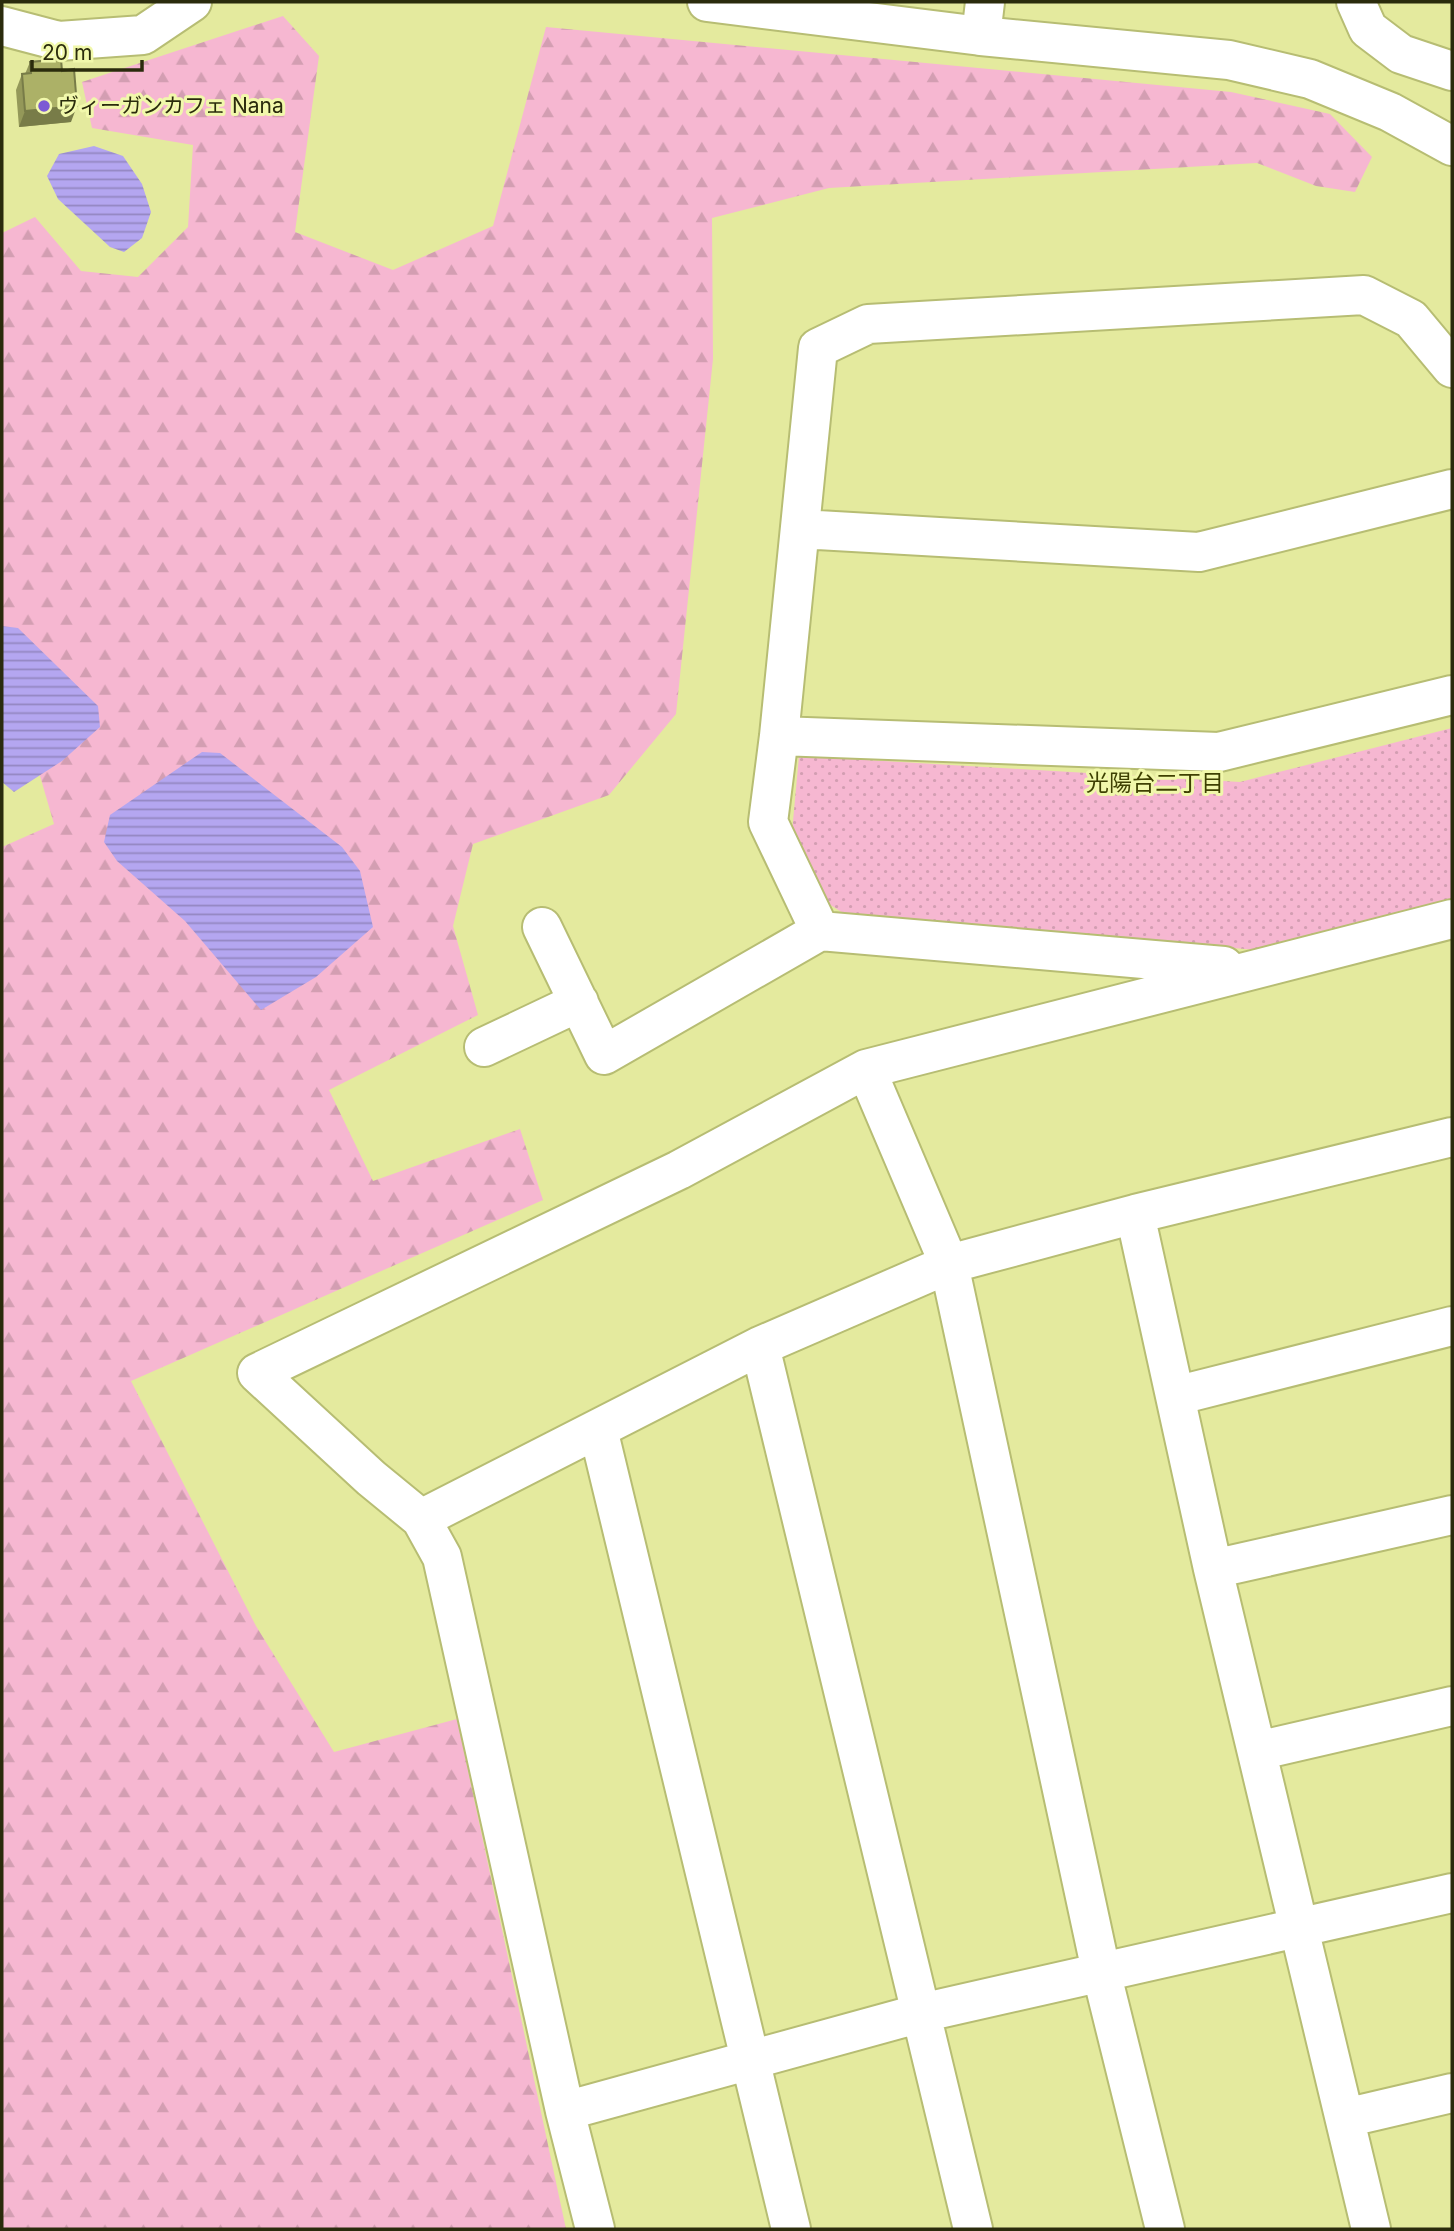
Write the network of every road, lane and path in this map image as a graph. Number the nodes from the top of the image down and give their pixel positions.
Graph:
1 (192, 2) edge
2 (707, 2) edge
3 (1356, 2) edge
4 (983, 19) edge
5 (2, 26) edge
6 (1452, 71) edge
7 (1452, 146) edge
8 (1452, 368) edge
9 (1452, 489) edge
10 (800, 529) junction
11 (1452, 695) edge
12 (779, 736) junction
13 (1452, 919) edge
14 (542, 927) dead end
15 (820, 931) junction
16 (1251, 969) junction
17 (579, 1002) junction
18 (484, 1047) dead end
19 (866, 1069) junction
20 (1452, 1136) edge
21 (1135, 1214) junction
22 (949, 1264) junction
23 (1452, 1326) edge
24 (760, 1346) junction
25 (1175, 1396) junction
26 (598, 1429) junction
27 (1452, 1515) edge
28 (421, 1519) junction
29 (1213, 1569) junction
30 (1452, 1706) edge
31 (1257, 1751) junction
32 (1452, 1893) edge
33 (1299, 1928) junction
34 (1101, 1972) junction
35 (922, 2013) junction
36 (751, 2060) junction
37 (1452, 2093) edge
38 (565, 2111) junction
39 (1345, 2118) junction
40 (595, 2229) edge
41 (791, 2229) edge
42 (973, 2229) edge
43 (1165, 2229) edge
44 (1371, 2229) edge

1 - 5 street
2 - 4 street
3 - 6 street
4 - 7 street
8 - 10 street
9 - 10 street
10 - 12 street
11 - 12 street
12 - 15 street
13 - 16 street
14 - 17 street
15 - 16 street
15 - 17 street
16 - 19 street
17 - 18 street
19 - 22 street
19 - 28 street
20 - 21 street
21 - 22 street
21 - 25 street
22 - 24 street
22 - 34 street
23 - 25 street
24 - 26 street
24 - 35 street
25 - 29 street
26 - 28 street
26 - 36 street
27 - 29 street
28 - 38 street
29 - 31 street
30 - 31 street
31 - 33 street
32 - 33 street
33 - 34 street
33 - 39 street
34 - 35 street
34 - 43 street
35 - 36 street
35 - 42 street
36 - 38 street
36 - 41 street
37 - 39 street
38 - 40 street
39 - 44 street

